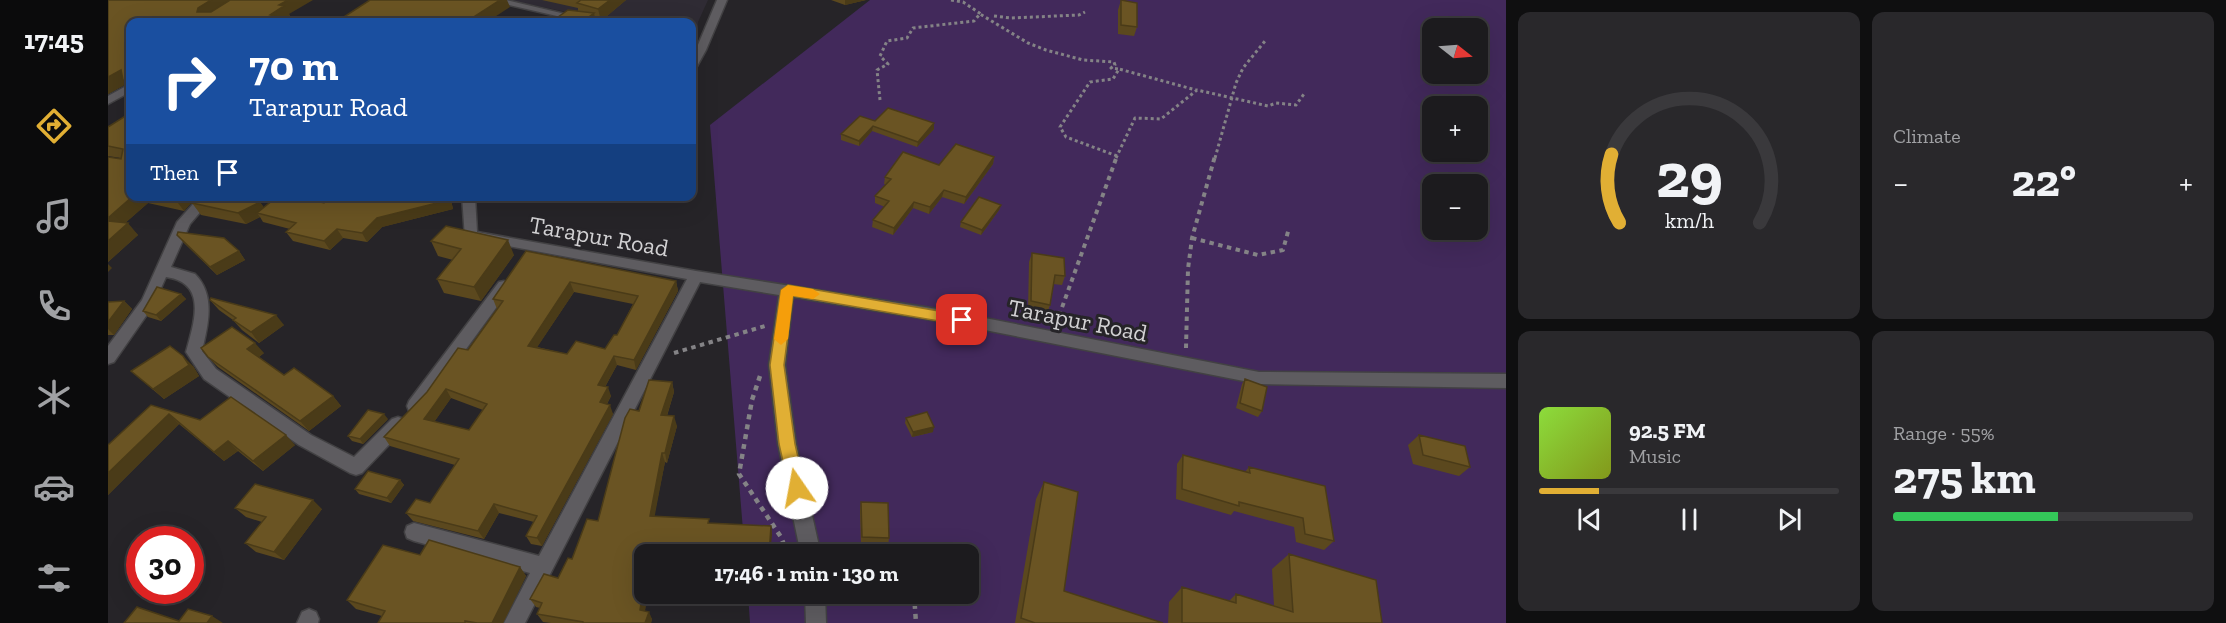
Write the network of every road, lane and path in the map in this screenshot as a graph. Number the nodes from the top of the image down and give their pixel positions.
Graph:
1 (493, 0) edge
2 (722, 0) edge
3 (951, 0) edge
4 (1085, 12) dead end
5 (980, 14) junction
6 (576, 18) edge
7 (1265, 41) dead end
8 (696, 44) edge
9 (704, 46) junction
10 (696, 59) edge
11 (1119, 69) junction
12 (126, 90) edge
13 (1197, 90) junction
14 (1304, 94) dead end
15 (1231, 99) junction
16 (880, 100) dead end
17 (108, 101) edge
18 (1135, 118) joint
19 (1117, 156) junction
20 (203, 201) edge
21 (468, 201) edge
22 (1289, 228) dead end
23 (1192, 238) junction
24 (530, 247) junction
25 (162, 271) junction
26 (696, 276) junction
27 (788, 290) junction
28 (777, 323) dead end
29 (1051, 339) junction
30 (108, 358) edge
31 (653, 358) junction
32 (1186, 364) junction
33 (763, 367) dead end
34 (1506, 381) edge
35 (414, 532) dead end
36 (784, 544) edge
37 (809, 544) edge
38 (543, 567) junction
39 (815, 604) edge
40 (915, 604) edge
41 (514, 623) edge
42 (816, 623) edge
43 (916, 623) edge

1 - 6 street
2 - 9 street
3 - 5 path
4 - 5 path
5 - 11 path
5 - 16 path
7 - 15 path
8 - 9 street
9 - 10 street
11 - 13 path
11 - 19 path
12 - 17 street
13 - 15 path
13 - 18 path
14 - 15 path
15 - 23 path
18 - 19 path
19 - 29 path
20 - 25 street
21 - 24 street, Tarapur Road
22 - 23 path
23 - 32 path
24 - 25 street
24 - 26 street, Tarapur Road
25 - 30 street
26 - 27 street, Tarapur Road
26 - 31 street
27 - 29 street, Tarapur Road
27 - 37 street
28 - 31 path
29 - 32 street, Tarapur Road
31 - 38 street
32 - 34 street, Tarapur Road
33 - 36 path
35 - 38 street
38 - 41 street
39 - 42 street
40 - 43 path

